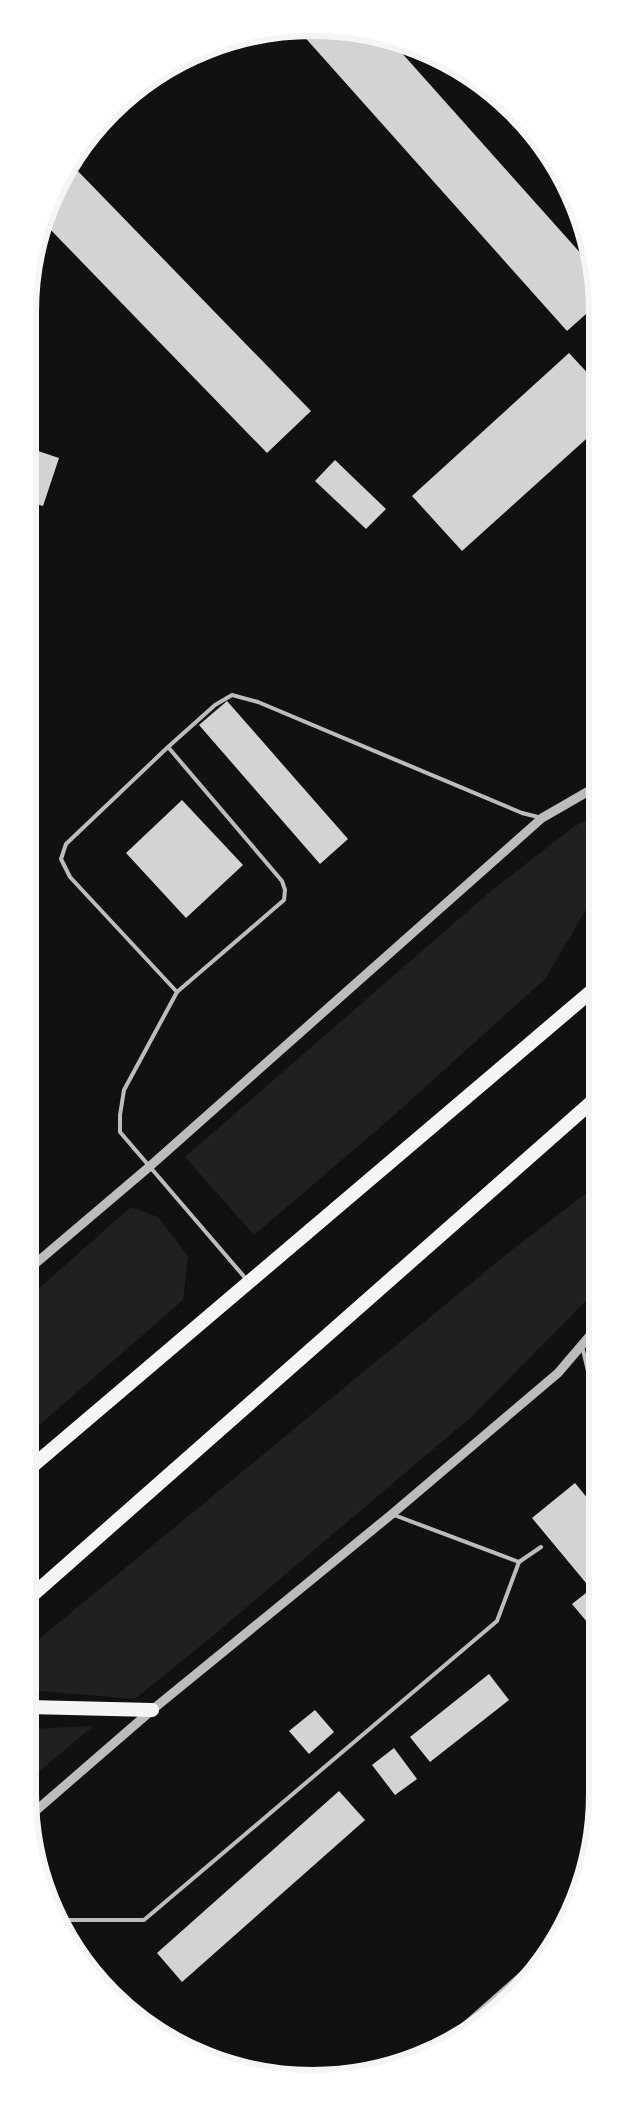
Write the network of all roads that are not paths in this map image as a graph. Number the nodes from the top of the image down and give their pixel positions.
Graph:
1 (168, 747) junction
2 (589, 791) edge
3 (542, 818) junction
4 (177, 992) junction
5 (589, 993) edge
6 (589, 1104) edge
7 (149, 1166) junction
8 (36, 1263) edge
9 (248, 1281) junction
10 (589, 1337) edge
11 (582, 1346) junction
12 (589, 1375) edge
13 (36, 1463) edge
14 (392, 1514) junction
15 (541, 1547) dead end
16 (519, 1562) junction
17 (36, 1592) edge
18 (36, 1707) edge
19 (152, 1710) junction
20 (37, 1810) edge
21 (67, 1920) edge
22 (525, 1970) edge
23 (462, 2025) edge

1 - 3 lane
1 - 4 lane
1 - 4 lane
2 - 3 street
3 - 7 street
4 - 7 lane
5 - 9 highway
6 - 17 highway
7 - 8 street
7 - 9 lane
9 - 13 highway
10 - 11 street
11 - 12 lane
11 - 14 street
14 - 16 lane
14 - 19 street
15 - 16 lane
16 - 21 lane
18 - 19 highway
19 - 20 street
22 - 23 lane

